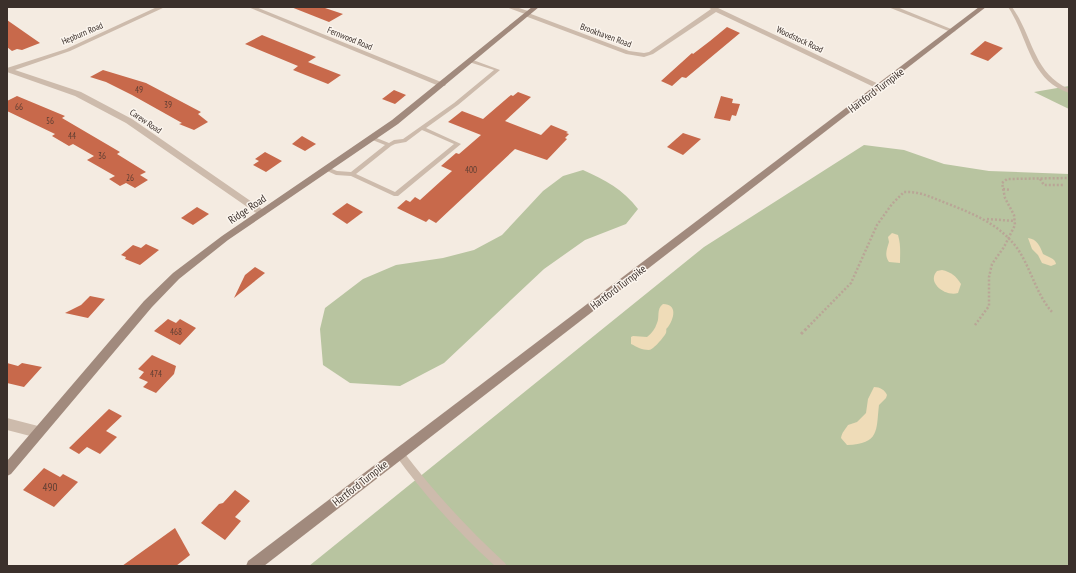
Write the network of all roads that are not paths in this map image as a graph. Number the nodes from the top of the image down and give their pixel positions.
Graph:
1 (162, 7) edge
2 (251, 7) edge
3 (509, 7) edge
4 (891, 7) edge
5 (983, 7) edge
6 (1010, 7) edge
7 (713, 8) edge
8 (531, 12) edge
9 (953, 31) junction
10 (471, 61) junction
11 (7, 71) edge
12 (442, 84) junction
13 (881, 86) junction
14 (1069, 91) edge
15 (422, 128) junction
16 (372, 138) junction
17 (389, 145) junction
18 (327, 169) junction
19 (352, 174) junction
20 (262, 213) junction
21 (7, 424) edge
22 (38, 432) junction
23 (399, 454) junction
24 (7, 470) edge
25 (253, 566) edge
26 (502, 566) edge

1 - 11 street, Hepburn Road
2 - 12 street, Fernwood Road
3 - 8 street, Brookhaven Road
4 - 9 street
5 - 9 main road, Hartford Turnpike
6 - 14 lane
7 - 8 street, Brookhaven Road
7 - 13 street, Woodstock Road
8 - 10 main road, Ridge Road
9 - 13 main road, Hartford Turnpike
10 - 12 main road, Ridge Road
10 - 15 lane
11 - 20 street, Carew Road
12 - 16 main road, Ridge Road
13 - 23 main road, Hartford Turnpike
15 - 17 lane
15 - 19 lane
16 - 17 lane
16 - 18 main road, Ridge Road
17 - 19 lane
18 - 19 lane
18 - 20 main road, Ridge Road
20 - 22 main road, Ridge Road
21 - 22 street
22 - 24 main road, Ridge Road
23 - 25 main road, Hartford Turnpike
23 - 26 lane

